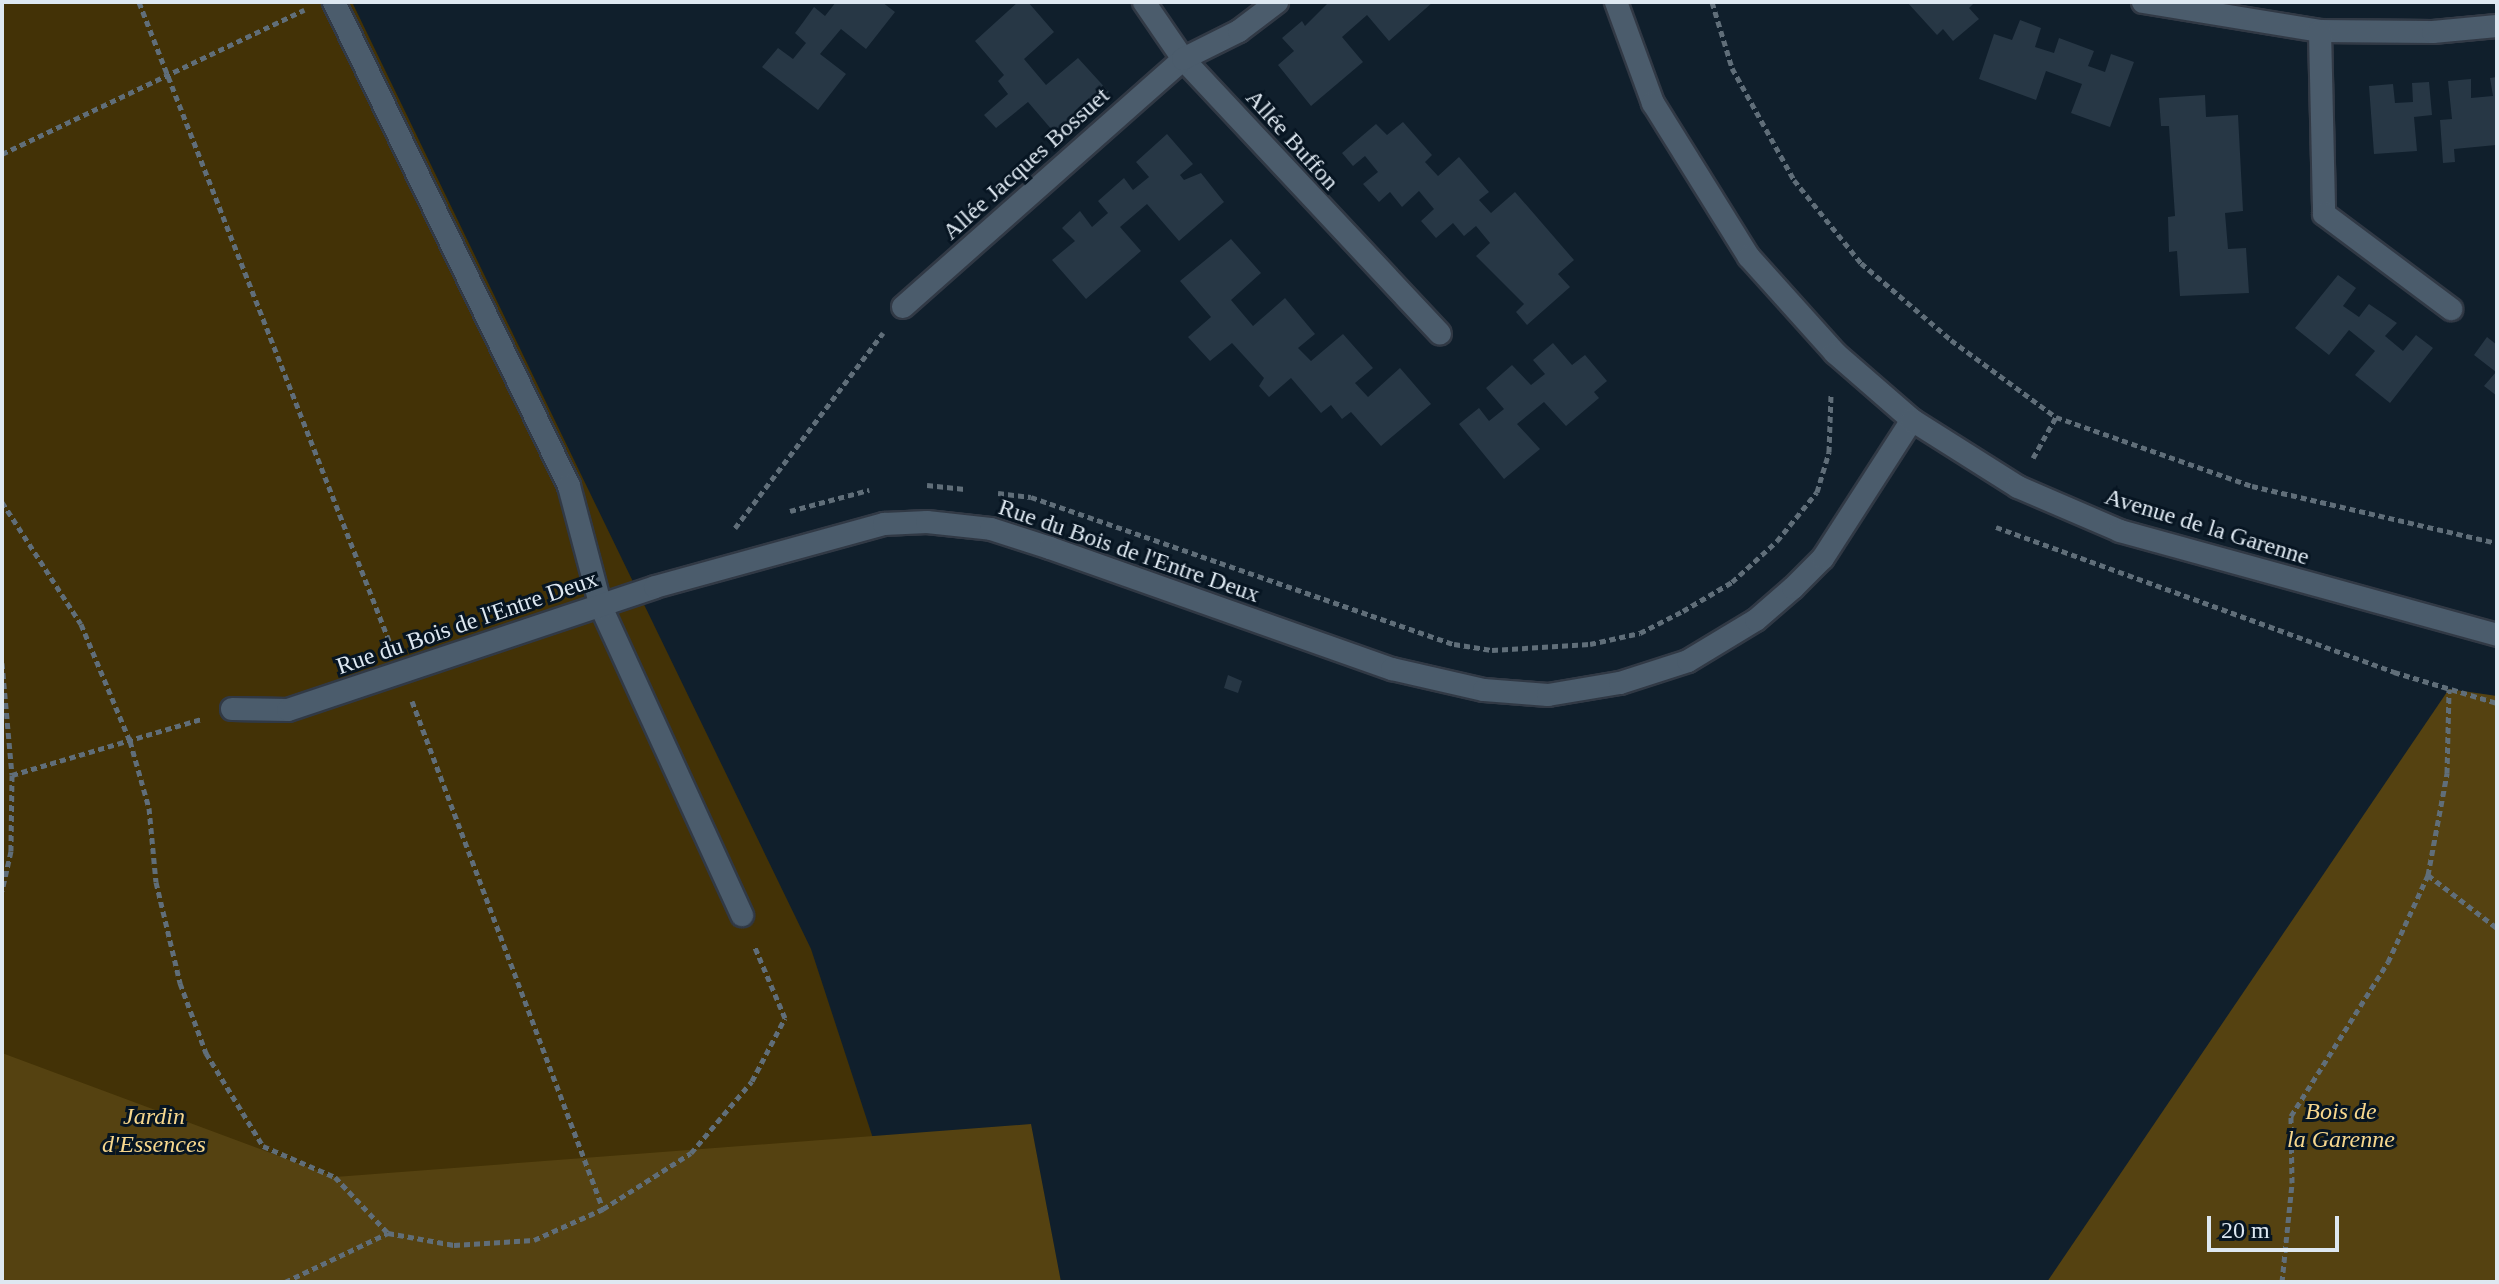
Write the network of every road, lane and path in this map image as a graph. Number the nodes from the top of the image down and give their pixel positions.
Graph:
1 (139, 2) edge
2 (334, 2) edge
3 (1144, 2) edge
4 (1277, 2) edge
5 (1616, 2) edge
6 (1712, 2) edge
7 (2143, 2) edge
8 (307, 9) dead end
9 (2497, 26) edge
10 (2320, 31) junction
11 (1183, 59) junction
12 (166, 74) junction
13 (2, 154) edge
14 (903, 307) joint
15 (2451, 309) dead end
16 (1440, 334) dead end
17 (1835, 353) junction
18 (2056, 417) junction
19 (1912, 420) junction
20 (2028, 468) dead end
21 (919, 486) dead end
22 (874, 490) dead end
23 (976, 490) dead end
24 (989, 492) dead end
25 (2, 502) edge
26 (776, 515) dead end
27 (749, 523) dead end
28 (1996, 527) dead end
29 (735, 528) junction
30 (721, 533) dead end
31 (2497, 543) edge
32 (601, 607) junction
33 (2497, 635) edge
34 (2, 663) edge
35 (402, 675) junction
36 (2449, 689) junction
37 (2497, 703) edge
38 (232, 709) joint
39 (130, 741) junction
40 (12, 775) junction
41 (4, 869) edge
42 (2428, 875) junction
43 (2, 891) edge
44 (742, 915) joint
45 (2497, 928) edge
46 (603, 1209) junction
47 (388, 1233) junction
48 (285, 1282) edge
49 (2282, 1282) edge

1 - 12 path
2 - 32 street
3 - 11 street, Allée Buffon
4 - 11 street
5 - 17 street, Avenue de la Garenne
6 - 18 path
7 - 10 street
8 - 12 path
9 - 10 street
10 - 15 street
11 - 14 street, Allée Jacques Bossuet
11 - 16 street, Allée Buffon
12 - 13 path
12 - 35 path
14 - 29 path
17 - 19 street, Avenue de la Garenne
17 - 24 path, Rue du Bois de l'Entre Deux
18 - 20 path
18 - 31 path
19 - 32 street, Rue du Bois de l'Entre Deux
19 - 33 street, Avenue de la Garenne
21 - 23 path, Rue du Bois de l'Entre Deux
22 - 26 path
25 - 39 path
27 - 29 path
28 - 36 path
29 - 30 path
32 - 35 street, Rue du Bois de l'Entre Deux
32 - 44 street
34 - 40 path
35 - 38 street, Rue du Bois de l'Entre Deux
35 - 46 path
36 - 37 path
36 - 42 path
38 - 39 path
39 - 40 path
39 - 47 path
40 - 41 path
41 - 43 path
42 - 45 path
42 - 49 path
44 - 46 path
46 - 47 path
47 - 48 path

